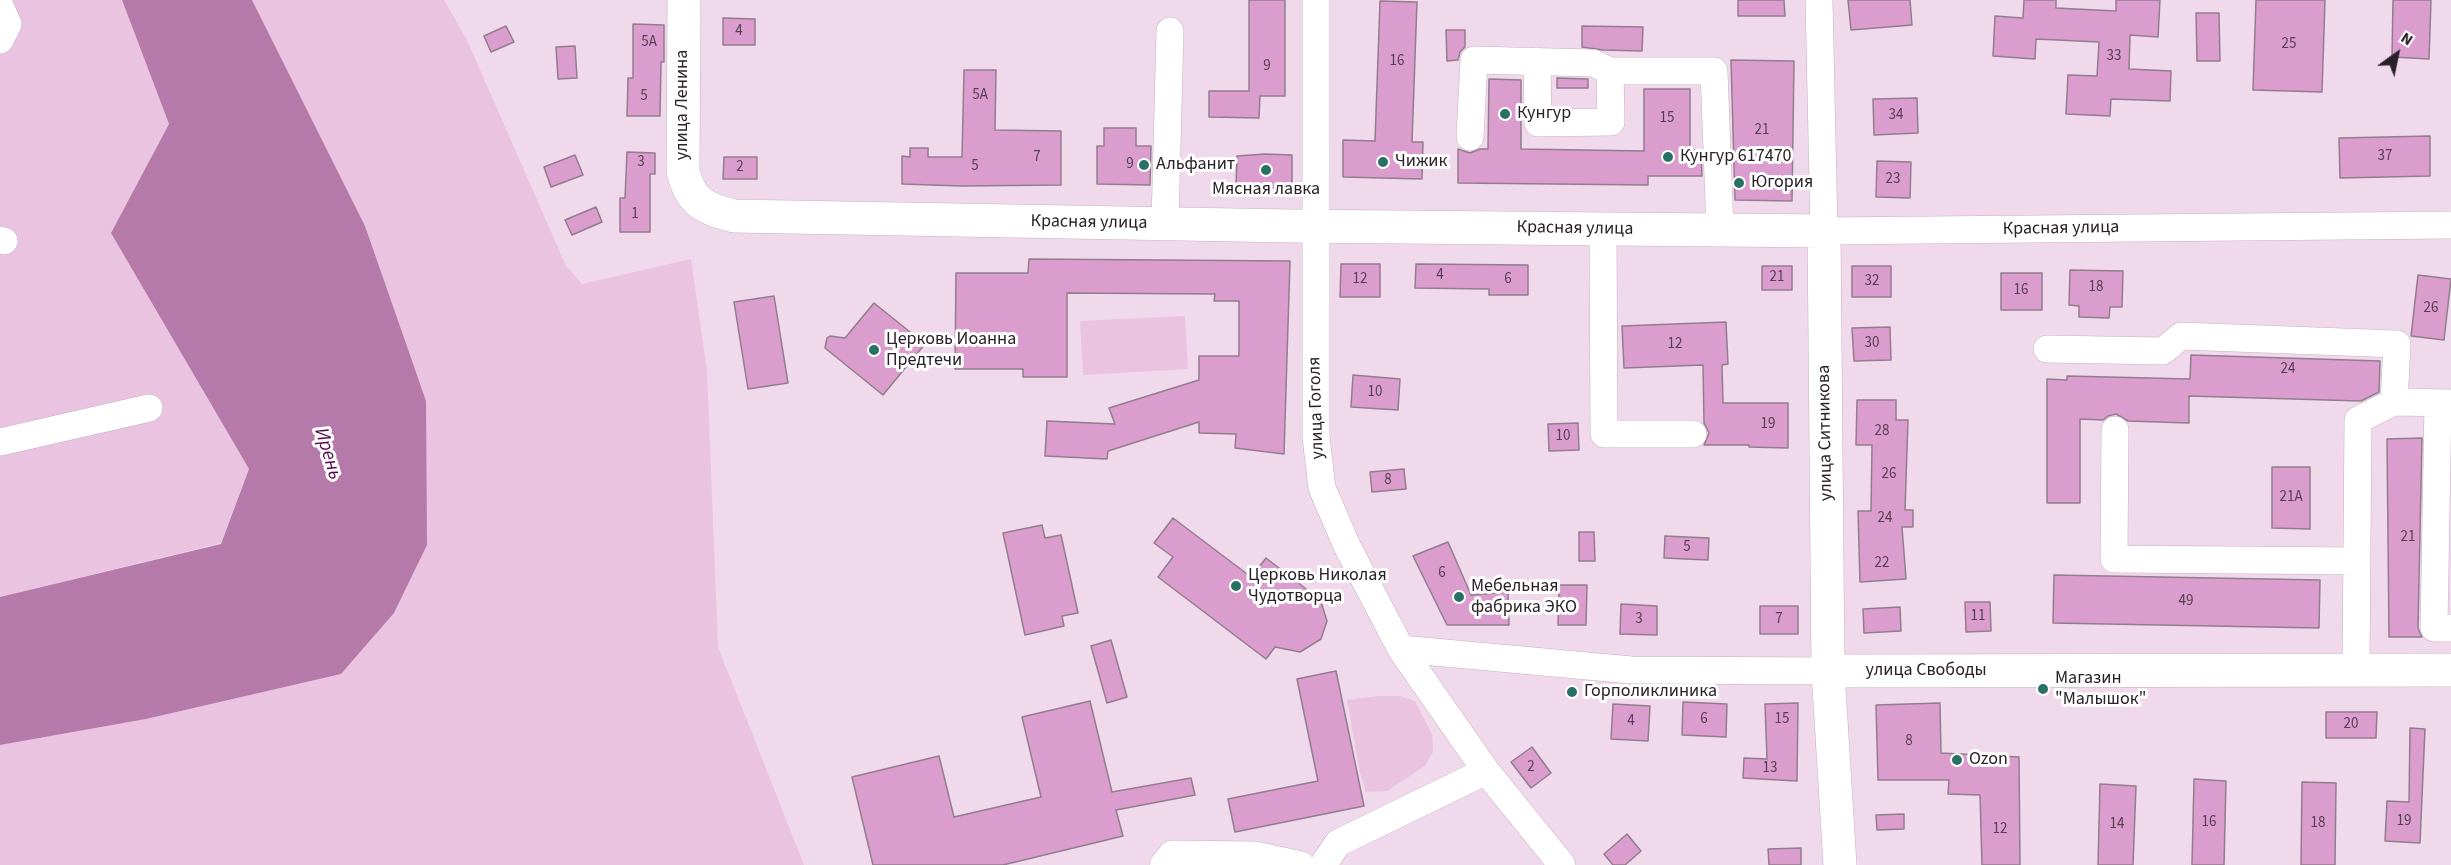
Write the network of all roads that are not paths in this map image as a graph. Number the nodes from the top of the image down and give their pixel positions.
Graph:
1 (684, 0) edge
2 (1316, 0) edge
3 (1819, 0) edge
4 (0, 6) edge
5 (1170, 31) dead end
6 (0, 40) edge
7 (1537, 62) junction
8 (1610, 71) junction
9 (1470, 137) dead end
10 (702, 205) joint
11 (1165, 224) junction
12 (2451, 225) edge
13 (1315, 226) junction
14 (1603, 229) junction
15 (1720, 230) junction
16 (1824, 231) junction
17 (2047, 350) dead end
18 (2394, 402) junction
19 (2444, 403) edge
20 (149, 408) dead end
21 (2115, 430) dead end
22 (1693, 434) dead end
23 (0, 442) edge
24 (2357, 561) junction
25 (2451, 628) edge
26 (1401, 649) junction
27 (2356, 670) junction
28 (2451, 670) edge
29 (1828, 671) junction
30 (1486, 771) junction
31 (1163, 865) edge
32 (1301, 865) edge
33 (1323, 865) edge
34 (1562, 865) edge
35 (1840, 865) edge

1 - 10 main road, улица Ленина
2 - 13 street, улица Гоголя
3 - 16 street, улица Ситникова
4 - 6 street
5 - 11 street
7 - 8 street
7 - 8 street
7 - 9 street
8 - 15 street
10 - 11 main road, Красная улица
11 - 13 main road, Красная улица
12 - 16 street, Красная улица
13 - 14 main road, Красная улица
13 - 26 street, улица Гоголя
14 - 15 main road, Красная улица
14 - 22 street
15 - 16 main road, Красная улица
16 - 29 main road, улица Ситникова
17 - 18 street
18 - 19 street
18 - 24 street
19 - 25 street
20 - 23 street
21 - 24 street
24 - 27 street
26 - 29 street, улица Свободы
26 - 30 street, улица Гоголя
27 - 28 main road, улица Свободы
27 - 29 main road, улица Свободы
29 - 35 main road, улица Ситникова
30 - 33 street
30 - 34 street, улица Гоголя
31 - 32 street

